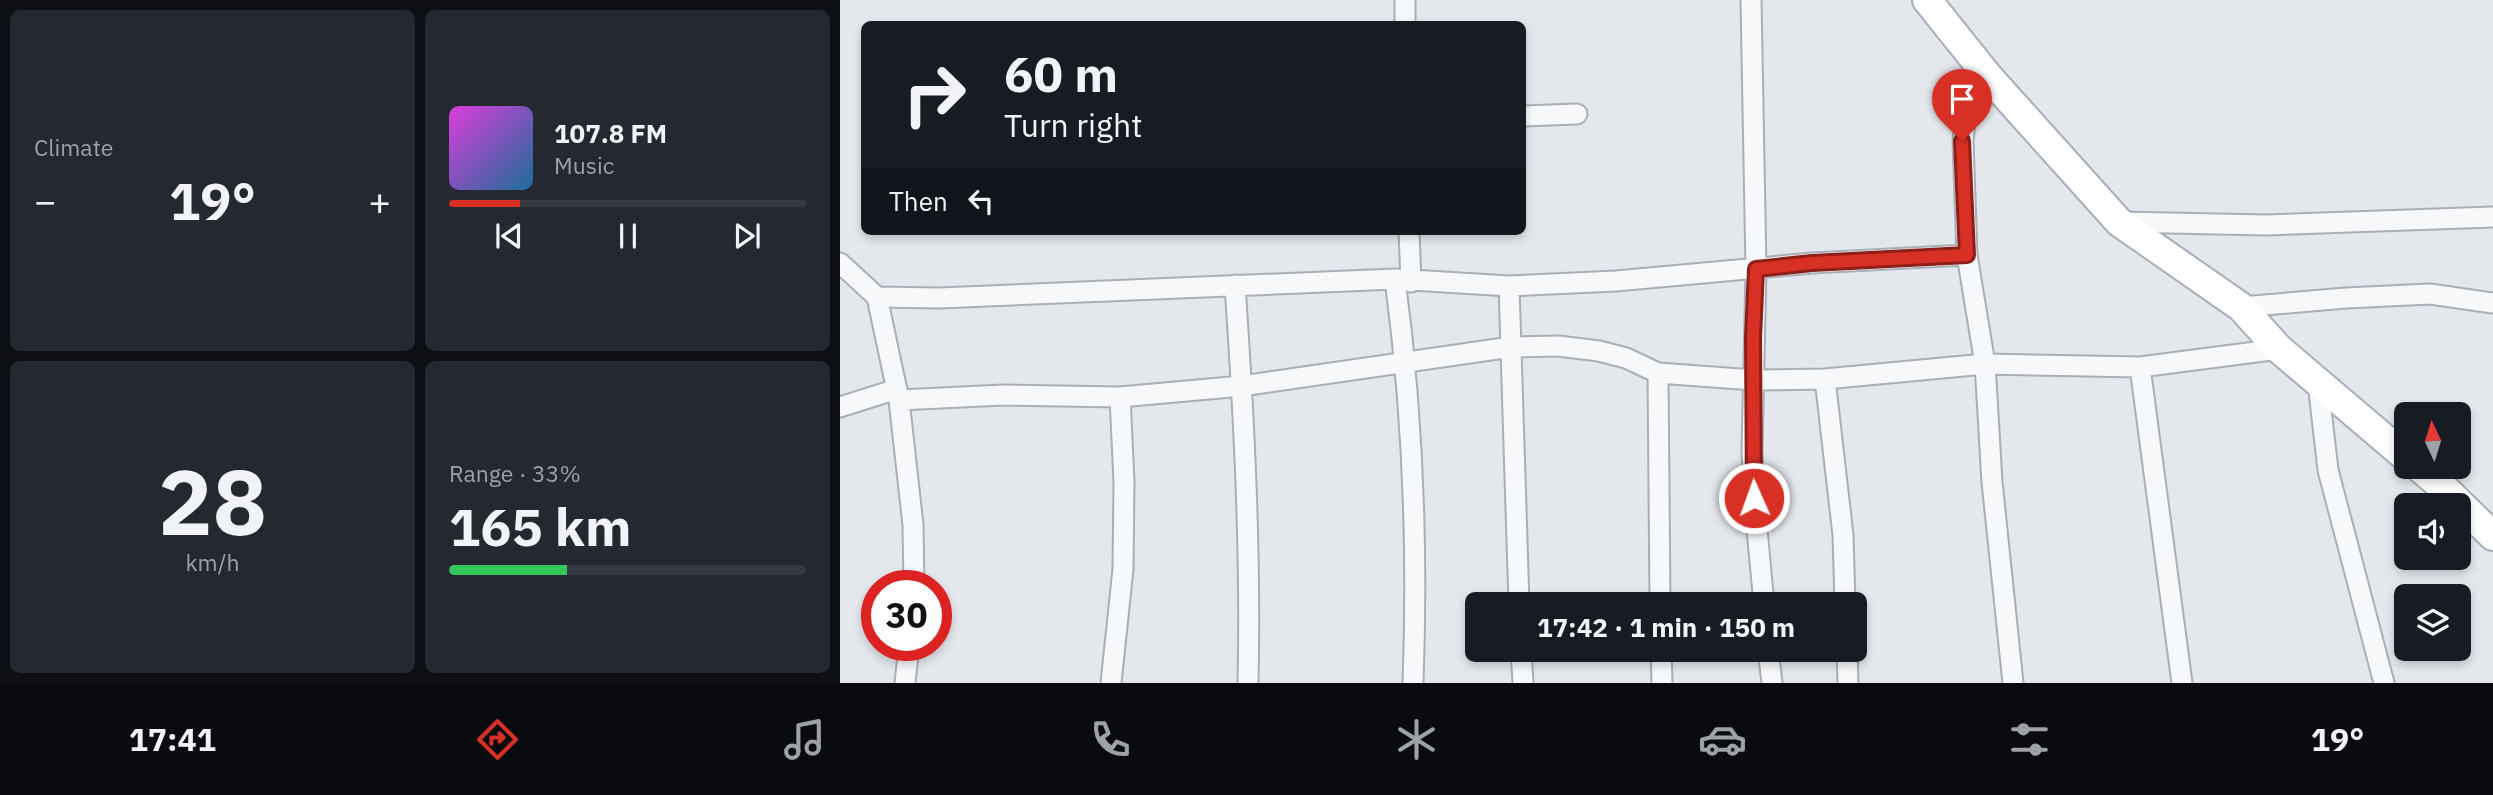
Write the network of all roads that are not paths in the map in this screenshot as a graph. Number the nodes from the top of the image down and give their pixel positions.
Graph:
1 (1405, 0) edge
2 (1751, 0) edge
3 (1927, 0) edge
4 (1405, 21) edge
5 (1987, 75) junction
6 (1577, 114) dead end
7 (1526, 116) edge
8 (2493, 217) edge
9 (2119, 222) junction
10 (1409, 235) edge
11 (1967, 255) junction
12 (840, 263) edge
13 (1756, 269) junction
14 (1403, 280) junction
15 (1236, 285) junction
16 (1509, 286) junction
17 (877, 298) junction
18 (2493, 303) edge
19 (2241, 307) junction
20 (1511, 347) junction
21 (2279, 349) junction
22 (1405, 362) junction
23 (1985, 364) junction
24 (2140, 367) junction
25 (1658, 373) junction
26 (1825, 379) junction
27 (1754, 380) junction
28 (2318, 383) junction
29 (1242, 386) junction
30 (898, 395) junction
31 (1120, 397) junction
32 (840, 407) edge
33 (2394, 447) edge
34 (2434, 480) edge
35 (2493, 536) edge
36 (914, 570) edge
37 (1518, 592) edge
38 (1660, 592) edge
39 (1763, 592) edge
40 (1845, 592) edge
41 (907, 661) edge
42 (1521, 662) edge
43 (1661, 662) edge
44 (1770, 662) edge
45 (1848, 662) edge
46 (905, 683) edge
47 (1111, 683) edge
48 (1248, 683) edge
49 (1413, 683) edge
50 (1522, 683) edge
51 (1662, 683) edge
52 (1772, 683) edge
53 (1849, 683) edge
54 (2013, 683) edge
55 (2182, 683) edge
56 (2384, 683) edge

1 - 4 street
2 - 13 street
3 - 5 street
5 - 9 street
5 - 11 street
6 - 7 street
8 - 9 street
9 - 19 street
10 - 14 street
11 - 13 street
11 - 23 street
12 - 17 street
13 - 16 street
13 - 27 street
14 - 15 street
14 - 16 street
14 - 22 street
15 - 17 street
15 - 29 street
16 - 20 street
17 - 30 street
18 - 19 street
19 - 21 street
20 - 22 street
20 - 25 street
20 - 37 street
21 - 24 street
21 - 28 street
22 - 29 street
22 - 49 street
23 - 24 street
23 - 26 street
23 - 54 street
24 - 55 street
25 - 27 street
25 - 38 street
26 - 27 street
26 - 40 street
27 - 39 street
28 - 33 street
28 - 56 street
29 - 31 street
29 - 48 street
30 - 31 street
30 - 32 street
30 - 36 street
31 - 47 street
34 - 35 street
41 - 46 street
42 - 50 street
43 - 51 street
44 - 52 street
45 - 53 street

